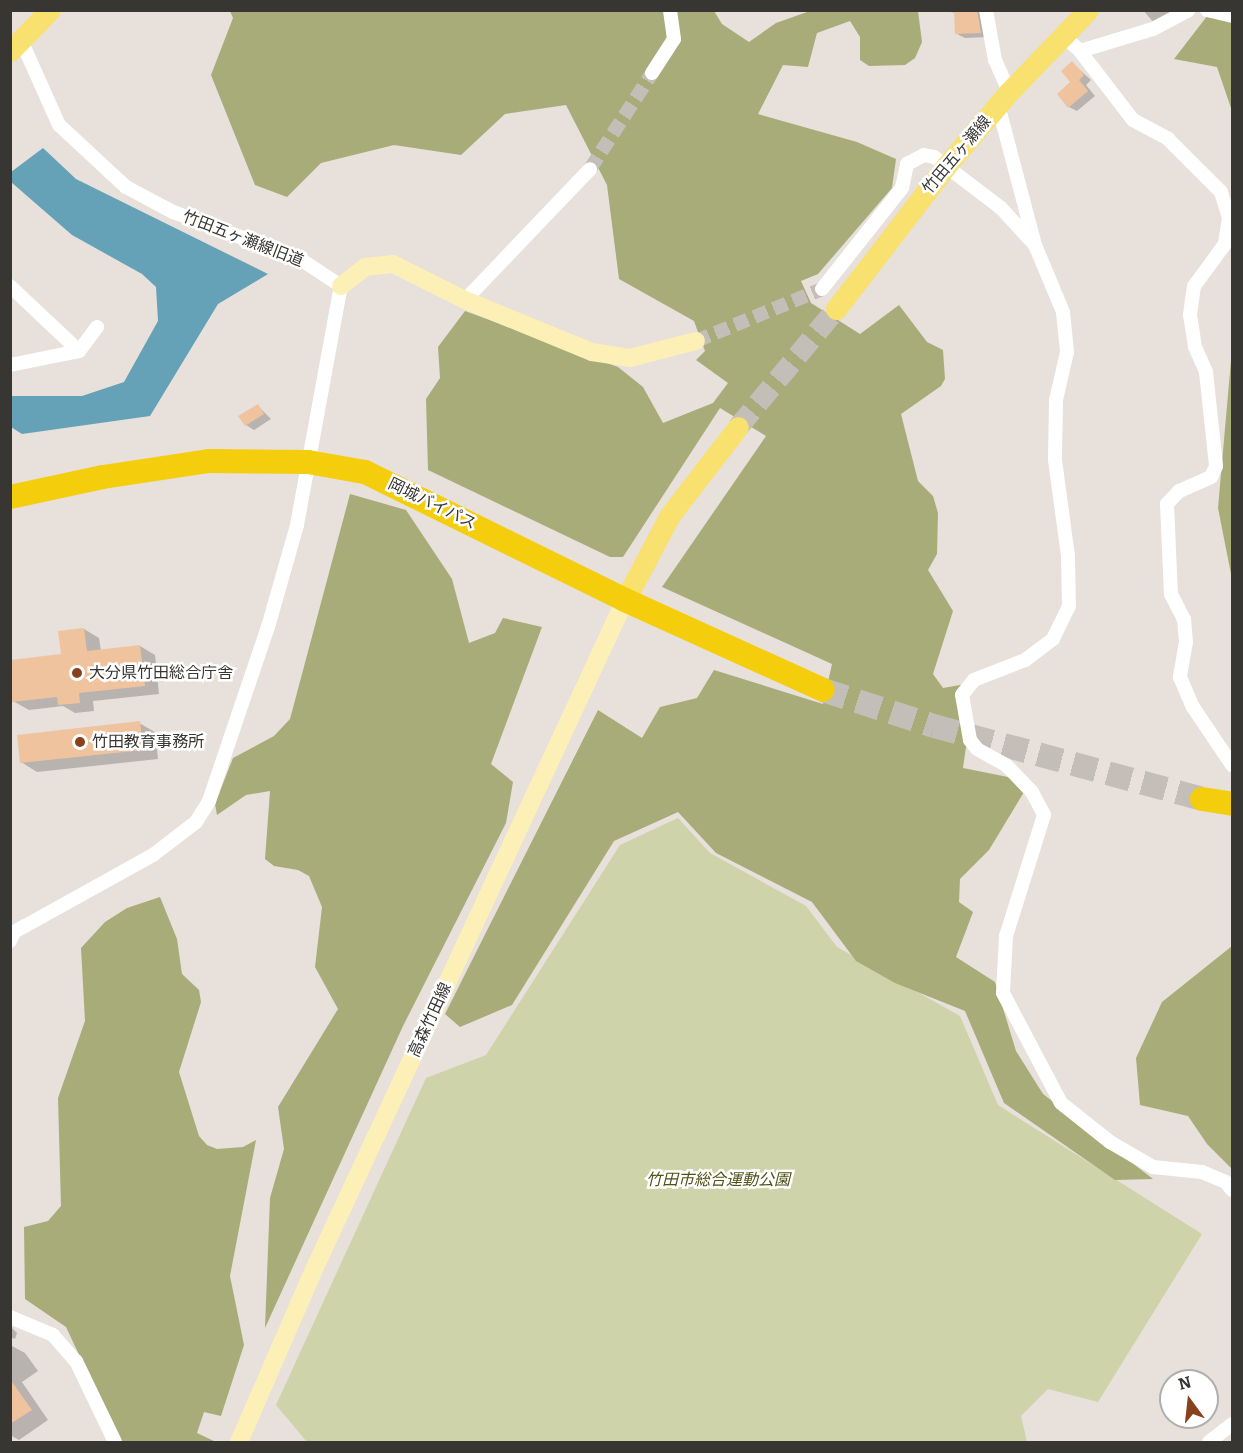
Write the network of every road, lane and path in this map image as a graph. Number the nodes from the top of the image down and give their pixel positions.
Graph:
1 (51, 10) edge
2 (670, 10) edge
3 (986, 10) edge
4 (1089, 10) edge
5 (1188, 10) edge
6 (1207, 10) edge
7 (1233, 15) edge
8 (1064, 36) junction
9 (16, 45) edge
10 (1080, 51) junction
11 (652, 73) tunnel mouth
12 (1004, 98) junction
13 (946, 166) junction
14 (590, 169) tunnel mouth
15 (1231, 219) edge
16 (1035, 245) junction
17 (10, 286) edge
18 (341, 286) junction
19 (822, 289) tunnel mouth
20 (465, 300) junction
21 (836, 309) tunnel mouth
22 (97, 327) dead end
23 (696, 340) tunnel mouth
24 (79, 351) junction
25 (10, 365) edge
26 (738, 427) tunnel mouth
27 (308, 462) junction
28 (10, 496) edge
29 (625, 600) junction
30 (823, 690) tunnel mouth
31 (1233, 765) edge
32 (1202, 798) tunnel mouth
33 (1233, 804) edge
34 (10, 941) edge
35 (1233, 1190) edge
36 (10, 1317) edge
37 (1233, 1424) edge
38 (115, 1443) edge
39 (239, 1443) edge
40 (1209, 1443) edge

1 - 9 main road
2 - 11 street
3 - 12 street
4 - 8 main road, 竹田五ヶ瀬線
5 - 10 street
6 - 7 street
8 - 10 street
8 - 12 main road, 竹田五ヶ瀬線
9 - 18 street, 竹田五ヶ瀬線旧道
10 - 15 street
12 - 13 main road, 竹田五ヶ瀬線
12 - 16 street
13 - 16 street
13 - 19 street
13 - 21 main road, 竹田五ヶ瀬線
14 - 20 street
15 - 31 street
16 - 35 street
17 - 24 street
18 - 20 main road
18 - 27 street
20 - 23 main road
22 - 24 street
24 - 25 street
26 - 29 main road
27 - 28 highway, 岡城バイパス
27 - 29 highway, 岡城バイパス
27 - 34 street
29 - 30 highway, 岡城バイパス
29 - 39 main road, 高森竹田線
32 - 33 highway
36 - 38 street
37 - 40 street

